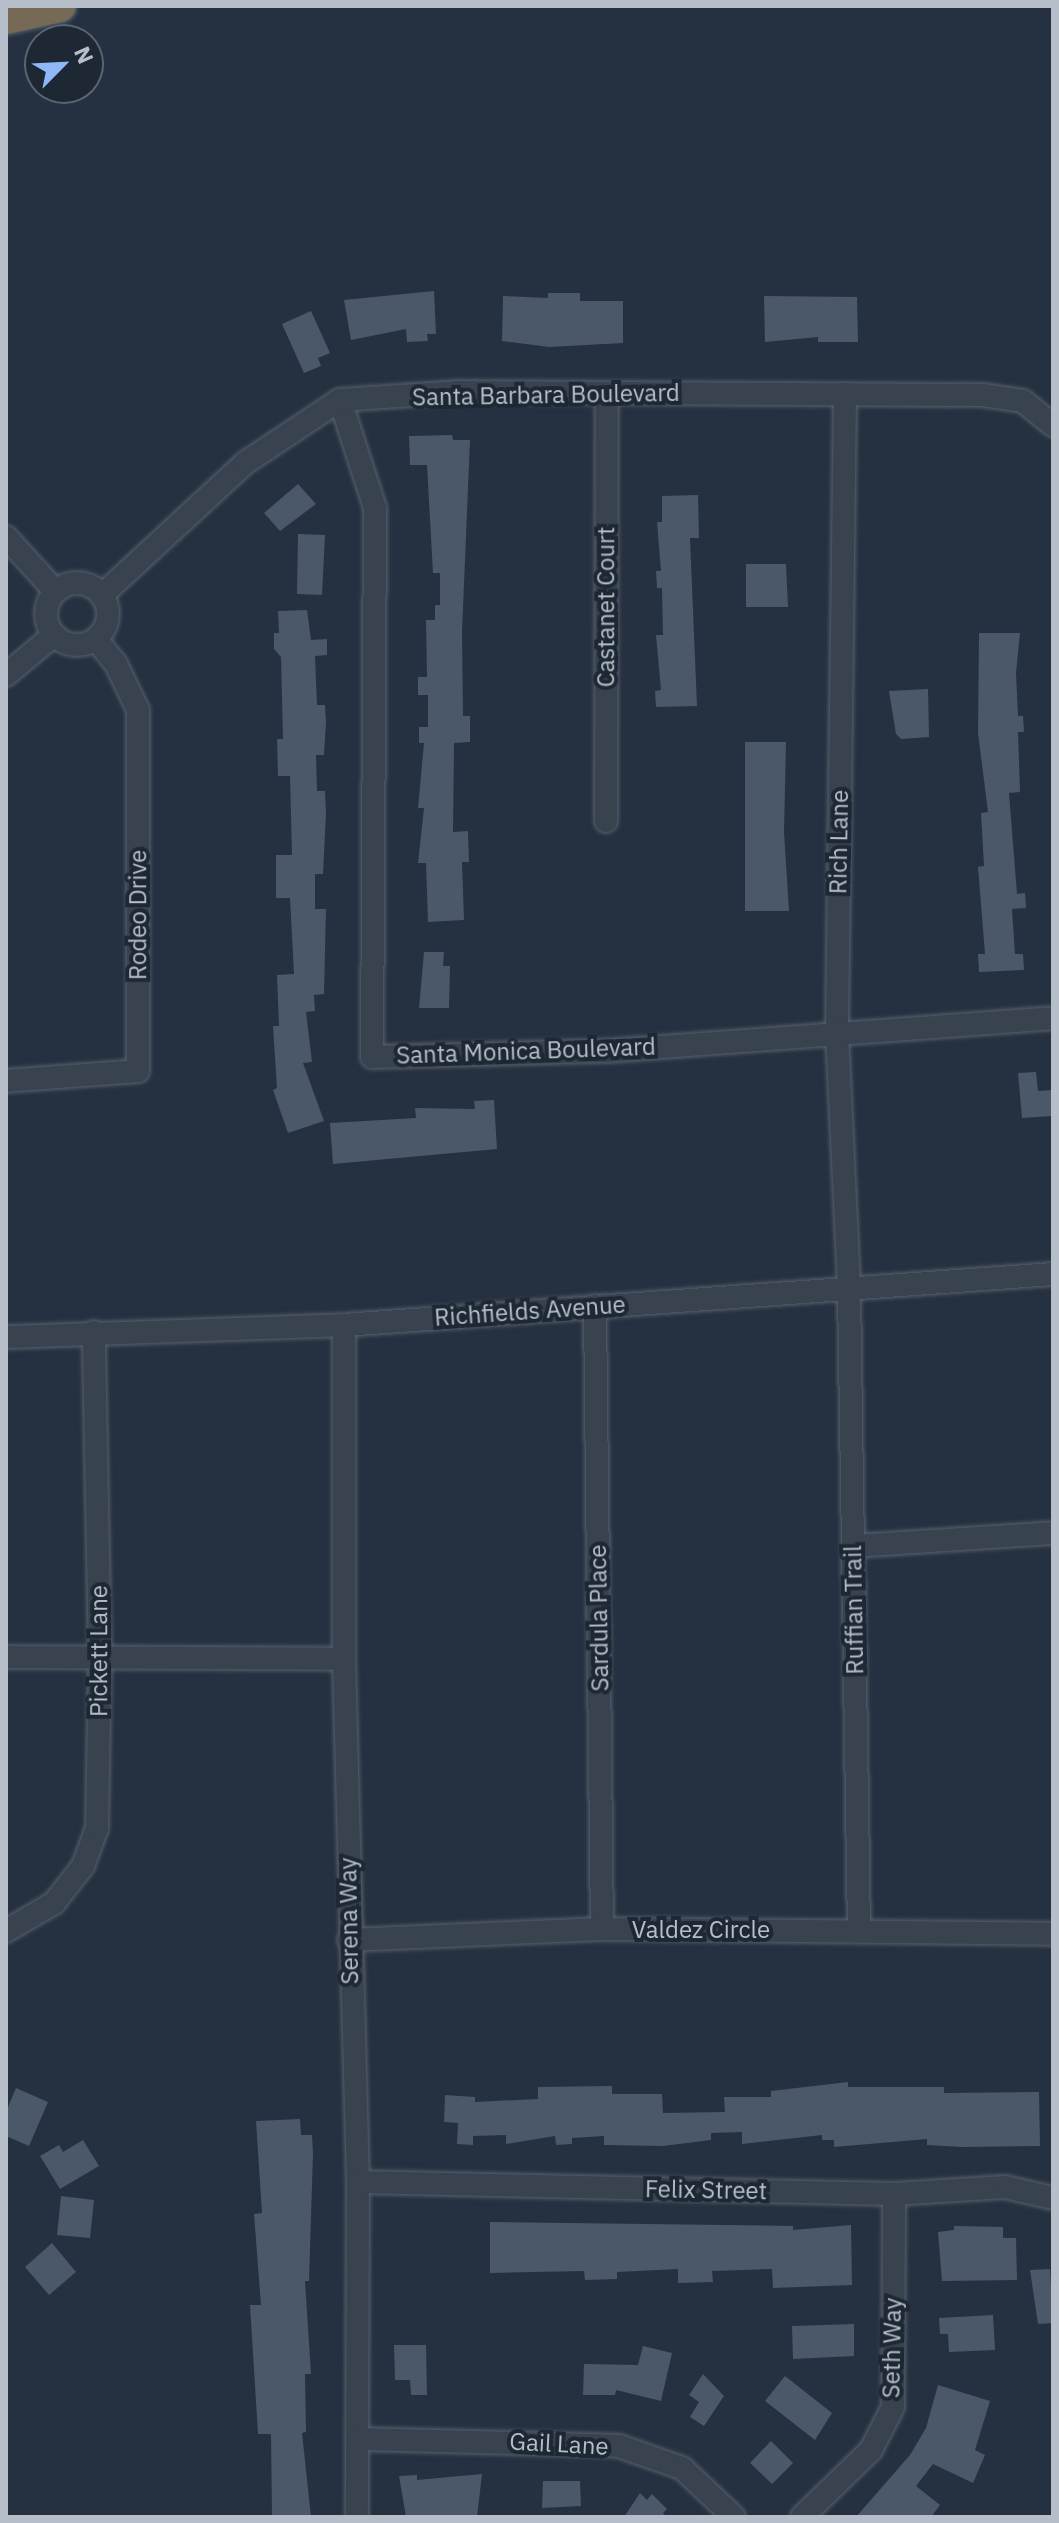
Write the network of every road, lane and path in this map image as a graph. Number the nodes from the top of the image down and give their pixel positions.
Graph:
1 (60, 6) edge
2 (6, 18) edge
3 (607, 393) junction
4 (845, 394) junction
5 (340, 400) junction
6 (1053, 425) edge
7 (6, 537) edge
8 (56, 592) junction
9 (102, 595) junction
10 (54, 635) junction
11 (96, 639) junction
12 (6, 675) edge
13 (606, 821) dead end
14 (1053, 1018) edge
15 (837, 1032) junction
16 (6, 1081) edge
17 (1053, 1274) edge
18 (849, 1289) junction
19 (595, 1306) junction
20 (344, 1325) junction
21 (94, 1332) junction
22 (6, 1337) edge
23 (1053, 1533) edge
24 (853, 1546) junction
25 (6, 1657) edge
26 (100, 1658) junction
27 (344, 1659) junction
28 (602, 1929) junction
29 (859, 1930) junction
30 (6, 1931) edge
31 (1053, 1934) edge
32 (349, 1940) junction
33 (358, 2182) junction
34 (894, 2194) junction
35 (1053, 2198) edge
36 (360, 2439) junction
37 (357, 2517) edge
38 (734, 2517) edge
39 (802, 2517) edge

1 - 2 highway
3 - 4 street, Santa Barbara Boulevard
3 - 5 street, Santa Barbara Boulevard
3 - 13 street, Castanet Court
4 - 6 street, Santa Barbara Boulevard
4 - 15 street, Rich Lane
5 - 9 street, Santa Barbara Boulevard
5 - 15 street, Santa Monica Boulevard
7 - 8 street
8 - 9 street
8 - 10 street
9 - 11 street
10 - 11 street
10 - 12 street
11 - 16 street, Rodeo Drive
14 - 15 street, Santa Monica Boulevard
15 - 18 street, Rich Lane
17 - 18 street, Richfields Avenue
18 - 19 street, Richfields Avenue
18 - 24 street, Ruffian Trail
19 - 20 street, Richfields Avenue
19 - 28 street, Sardula Place
20 - 21 street, Richfields Avenue
20 - 27 street, Serena Way
21 - 22 street, Richfields Avenue
21 - 26 street, Pickett Lane
23 - 24 street
24 - 29 street, Ruffian Trail
25 - 26 street
26 - 27 street
26 - 30 street, Pickett Lane
27 - 32 street, Serena Way
28 - 29 street, Valdez Circle
28 - 32 street, Valdez Circle
29 - 31 street, Valdez Circle
32 - 33 street, Serena Way
33 - 34 street, Felix Street
33 - 36 street, Serena Way
34 - 35 street, Felix Street
34 - 39 street, Seth Way
36 - 37 street, Serena Way
36 - 38 street, Gail Lane

